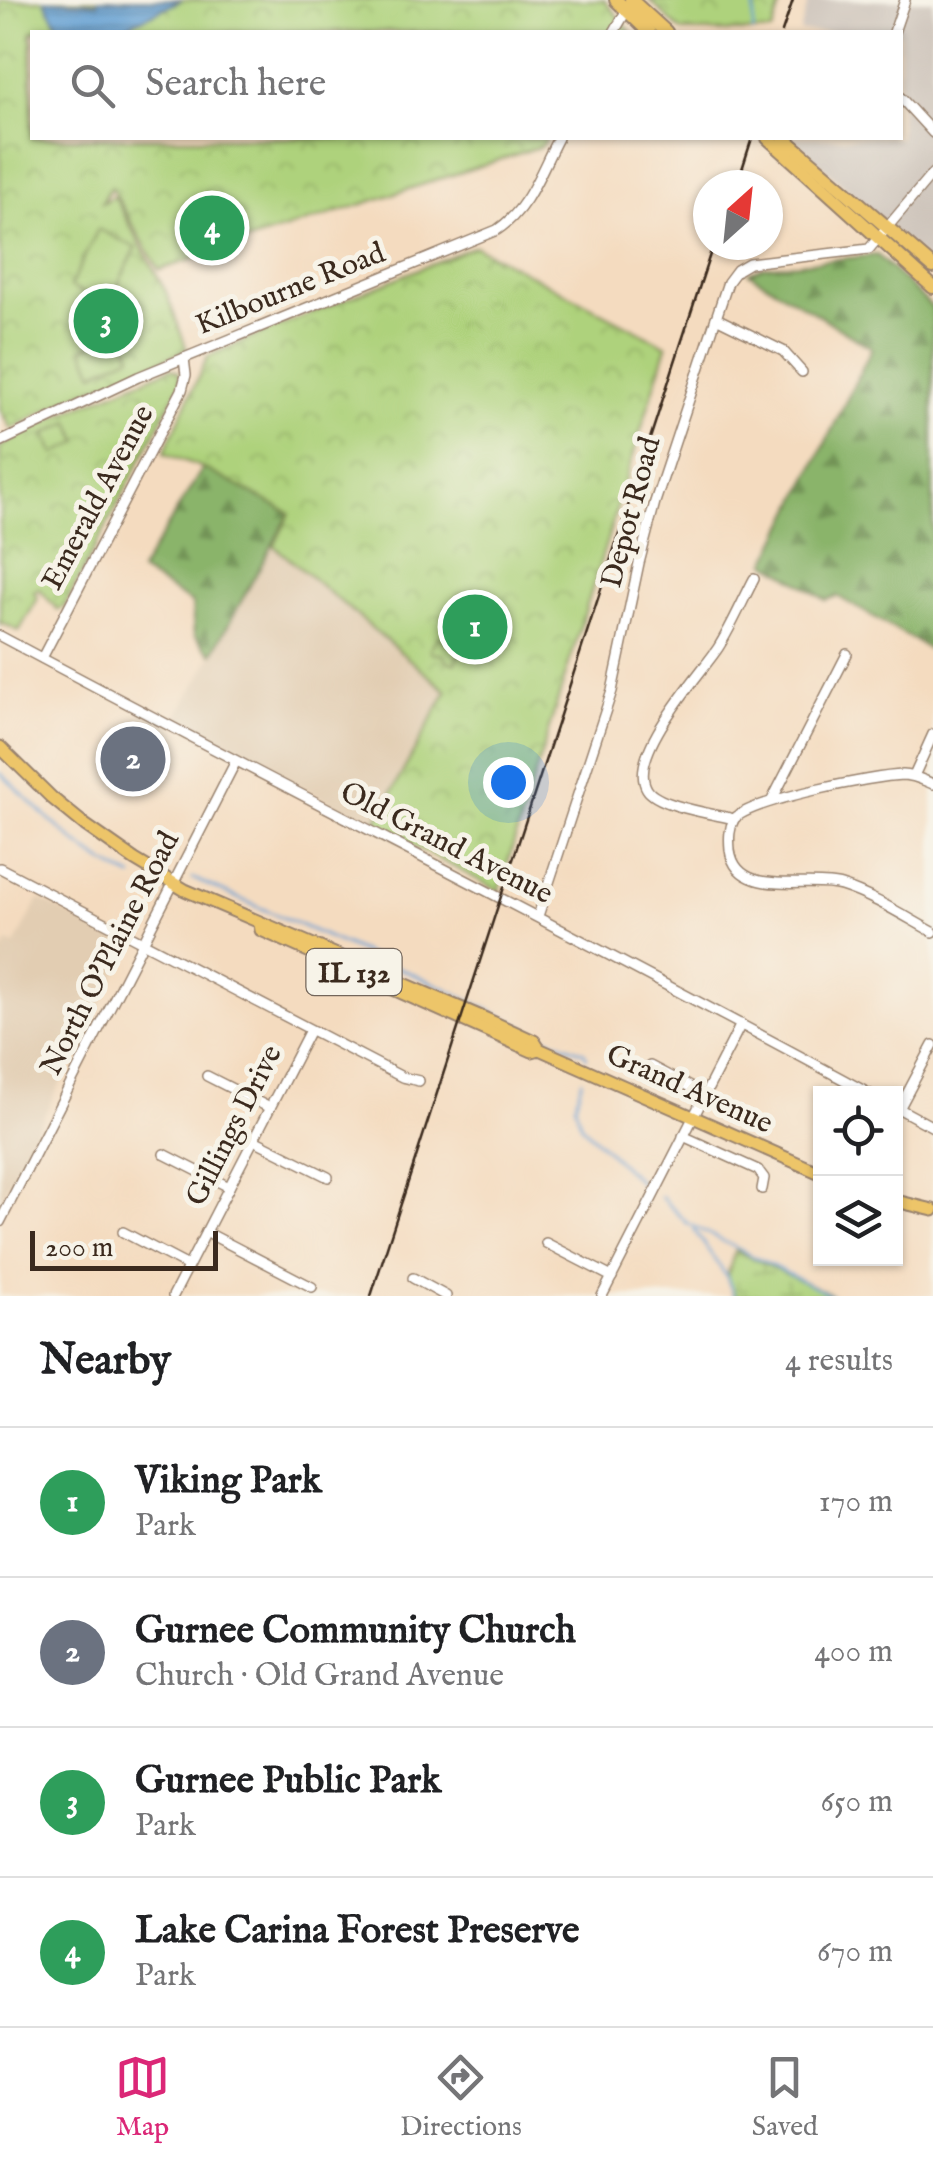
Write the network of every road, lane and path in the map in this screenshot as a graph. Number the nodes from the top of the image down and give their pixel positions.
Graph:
1 (905, 0) edge
2 (626, 3) edge
3 (615, 30) edge
4 (647, 30) edge
5 (663, 30) edge
6 (895, 30) edge
7 (903, 100) edge
8 (933, 133) edge
9 (557, 140) edge
10 (770, 140) edge
11 (786, 140) edge
12 (933, 173) edge
13 (883, 232) junction
14 (933, 266) edge
15 (933, 287) edge
16 (716, 318) junction
17 (184, 358) junction
18 (802, 372) dead end
19 (0, 442) edge
20 (754, 579) dead end
21 (0, 636) edge
22 (848, 654) dead end
23 (42, 658) junction
24 (933, 734) edge
25 (0, 746) edge
26 (236, 760) junction
27 (914, 776) junction
28 (933, 784) edge
29 (772, 800) junction
30 (734, 818) junction
31 (0, 868) edge
32 (173, 883) junction
33 (538, 916) junction
34 (933, 932) edge
35 (143, 942) junction
36 (741, 1024) junction
37 (310, 1030) junction
38 (933, 1045) edge
39 (650, 1066) dead end
40 (207, 1076) dead end
41 (419, 1081) dead end
42 (855, 1086) edge
43 (705, 1094) junction
44 (903, 1099) edge
45 (270, 1108) junction
46 (903, 1111) edge
47 (693, 1117) junction
48 (933, 1127) edge
49 (683, 1136) junction
50 (254, 1140) junction
51 (164, 1154) dead end
52 (813, 1170) edge
53 (328, 1177) dead end
54 (229, 1187) junction
55 (762, 1189) dead end
56 (903, 1203) edge
57 (933, 1210) edge
58 (0, 1222) edge
59 (123, 1232) dead end
60 (206, 1232) junction
61 (546, 1243) dead end
62 (188, 1266) junction
63 (612, 1277) junction
64 (413, 1278) dead end
65 (312, 1287) dead end
66 (173, 1296) edge
67 (446, 1296) edge
68 (602, 1296) edge

1 - 6 street
2 - 3 street
2 - 4 highway
2 - 5 highway
7 - 8 street
9 - 17 street, Kilbourne Road
10 - 13 highway
11 - 13 highway
12 - 13 street
13 - 14 highway
13 - 15 highway
13 - 16 street, Depot Road
16 - 18 street
16 - 33 street, Depot Road
17 - 19 street, Kilbourne Road
17 - 23 street, Emerald Avenue
20 - 30 street
21 - 23 street, Old Grand Avenue
22 - 29 street
23 - 26 street, Old Grand Avenue
24 - 27 street
25 - 32 main road, Grand Avenue / IL 132
26 - 32 street, North O'Plaine Road
26 - 33 street, Old Grand Avenue
27 - 28 street
27 - 29 street
29 - 30 street
30 - 34 street
31 - 35 street
32 - 35 street, North O'Plaine Road
32 - 47 main road, Grand Avenue / IL 132
33 - 36 street, Old Grand Avenue
35 - 37 street
35 - 58 street, North O'Plaine Road
36 - 42 street, Old Grand Avenue
36 - 43 street
37 - 41 street
37 - 45 street, Gillings Drive
38 - 44 street
39 - 43 street
40 - 45 street
43 - 47 street
45 - 50 street, Gillings Drive
46 - 48 street
47 - 49 street
47 - 52 main road, Grand Avenue / IL 132
49 - 55 street
49 - 63 street
50 - 53 street
50 - 54 street, Gillings Drive
51 - 54 street
54 - 60 street, Gillings Drive
56 - 57 main road
59 - 62 street
60 - 62 street, Gillings Drive
60 - 65 street
61 - 63 street
62 - 66 street, Gillings Drive
63 - 68 street
64 - 67 street

